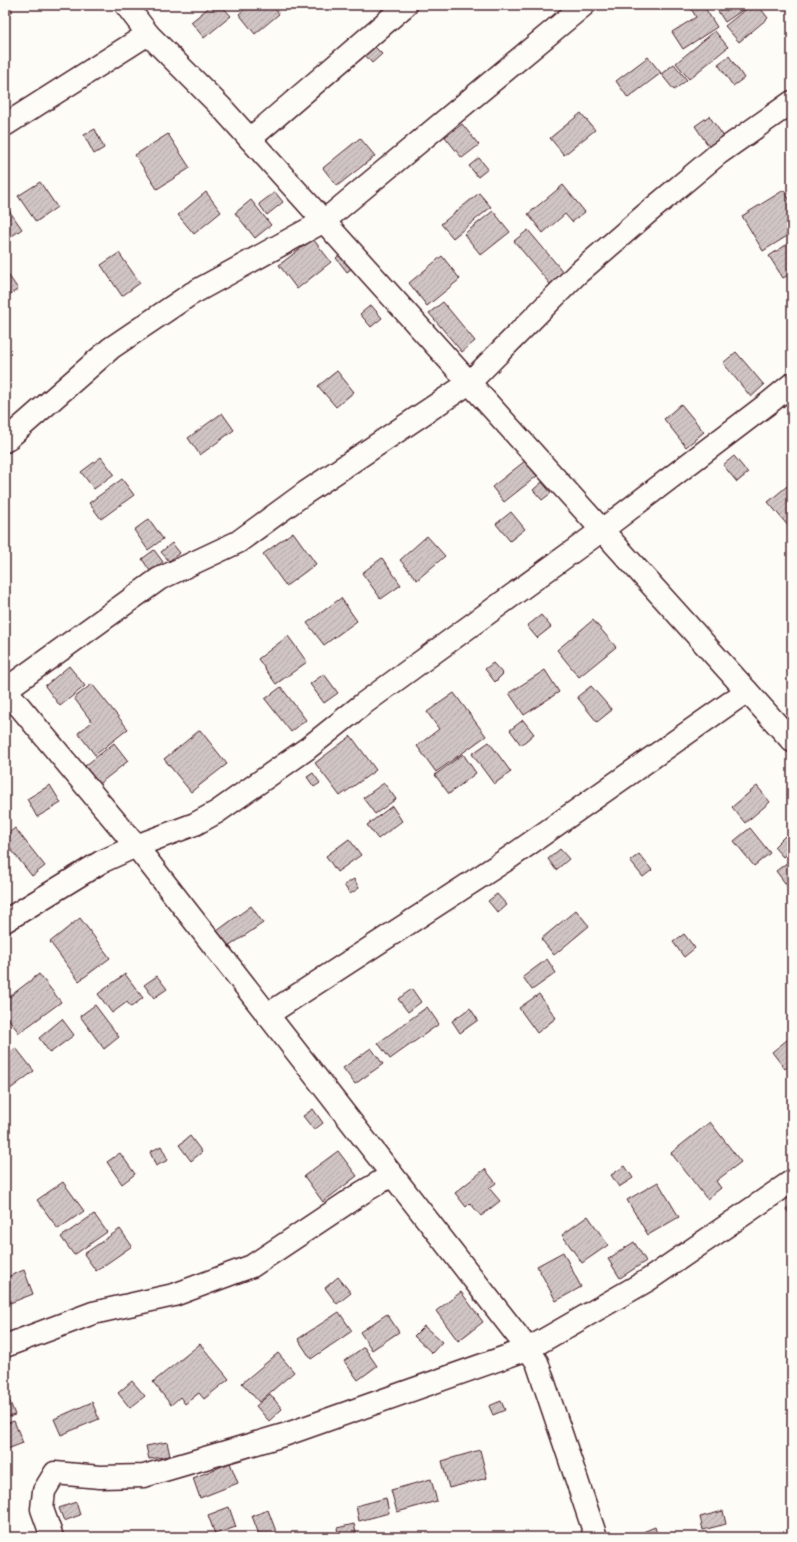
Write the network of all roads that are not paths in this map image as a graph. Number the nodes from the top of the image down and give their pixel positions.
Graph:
1 (126, 5) edge
2 (406, 5) edge
3 (584, 5) edge
4 (148, 34) junction
5 (792, 102) edge
6 (5, 125) edge
7 (250, 139) junction
8 (324, 221) junction
9 (469, 383) junction
10 (792, 384) edge
11 (5, 441) edge
12 (602, 530) junction
13 (5, 690) edge
14 (747, 691) junction
15 (792, 741) edge
16 (136, 846) junction
17 (5, 921) edge
18 (267, 1015) junction
19 (392, 1175) junction
20 (792, 1181) edge
21 (5, 1346) edge
22 (528, 1349) junction
23 (52, 1537) edge
24 (596, 1537) edge

1 - 4 street
2 - 7 street
3 - 8 street
4 - 6 street
4 - 7 street
5 - 9 street
7 - 8 street
8 - 9 street
8 - 11 street
9 - 12 street
9 - 13 street
10 - 12 street
12 - 14 street
12 - 16 street
13 - 16 street
14 - 15 street
14 - 18 street
16 - 17 street
16 - 18 street
18 - 19 street
19 - 21 street
19 - 22 street
20 - 22 street
22 - 23 street
22 - 24 street

